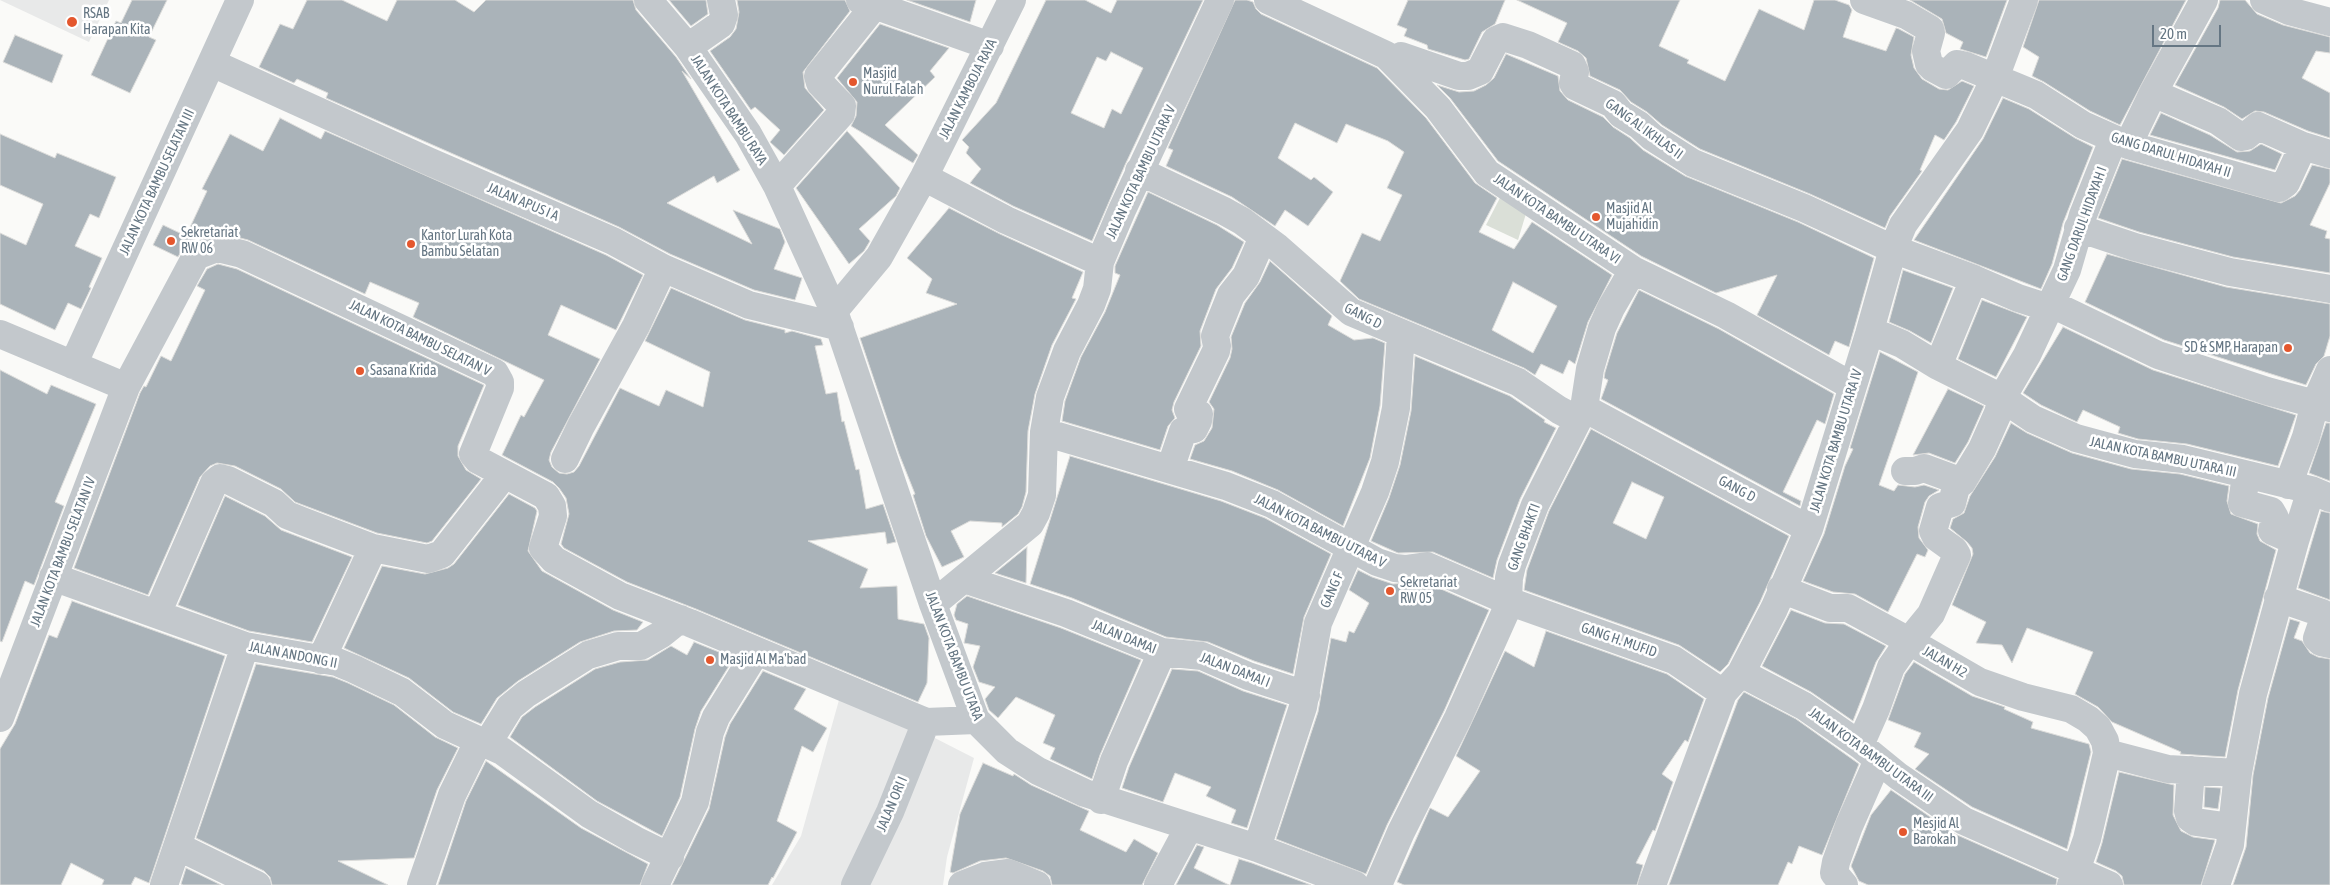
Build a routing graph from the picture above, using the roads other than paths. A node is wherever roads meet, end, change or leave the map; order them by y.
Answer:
1 (240, 0) edge
2 (648, 0) edge
3 (721, 0) edge
4 (1012, 0) edge
5 (1220, 0) edge
6 (1268, 0) edge
7 (1864, 0) edge
8 (2024, 0) edge
9 (2204, 0) edge
10 (2264, 0) edge
11 (868, 3) edge
12 (2330, 22) edge
13 (990, 46) junction
14 (688, 47) junction
15 (1401, 56) dead end
16 (212, 63) junction
17 (1995, 78) junction
18 (2153, 93) junction
19 (2121, 142) junction
20 (2303, 146) junction
21 (2330, 154) edge
22 (1139, 171) junction
23 (924, 177) junction
24 (777, 186) junction
25 (2078, 228) junction
26 (1263, 237) junction
27 (1893, 249) junction
28 (1100, 262) junction
29 (663, 268) junction
30 (1633, 270) junction
31 (1974, 279) junction
32 (2330, 289) edge
33 (2049, 308) junction
34 (837, 319) junction
35 (1402, 333) junction
36 (1869, 334) junction
37 (3, 342) edge
38 (73, 365) junction
39 (1938, 366) junction
40 (2330, 370) edge
41 (1852, 386) junction
42 (126, 387) junction
43 (2002, 398) junction
44 (2323, 406) edge
45 (1580, 414) junction
46 (1044, 432) junction
47 (565, 459) dead end
48 (1170, 469) junction
49 (1906, 471) dead end
50 (504, 475) junction
51 (2246, 475) junction
52 (1962, 482) junction
53 (2310, 491) edge
54 (1809, 529) junction
55 (2295, 540) junction
56 (1352, 547) junction
57 (373, 548) junction
58 (53, 577) junction
59 (964, 578) junction
60 (1781, 589) junction
61 (2278, 598) junction
62 (1508, 601) junction
63 (933, 604) junction
64 (157, 614) junction
65 (680, 619) junction
66 (1909, 641) junction
67 (2330, 644) edge
68 (245, 646) junction
69 (756, 652) junction
70 (1162, 652) junction
71 (321, 660) junction
72 (1741, 673) junction
73 (1723, 693) junction
74 (1306, 695) junction
75 (0, 718) edge
76 (976, 720) junction
77 (926, 722) junction
78 (483, 742) junction
79 (1869, 753) junction
80 (2107, 753) junction
81 (2191, 770) junction
82 (2238, 773) junction
83 (1101, 800) junction
84 (1189, 827) junction
85 (2231, 827) junction
86 (179, 846) junction
87 (1257, 848) junction
88 (670, 857) junction
89 (2074, 878) edge
90 (858, 884) edge
91 (164, 885) edge
92 (257, 885) edge
93 (421, 885) edge
94 (654, 885) edge
95 (962, 885) edge
96 (1037, 885) edge
97 (1158, 885) edge
98 (1355, 885) edge
99 (1378, 885) edge
100 (1652, 885) edge
101 (1844, 885) edge
102 (2110, 885) edge
103 (2216, 885) edge

1 - 16 street, JALAN KOTA BAMBU SELATAN III
2 - 14 street, JALAN KOTA BAMBU RAYA
3 - 14 street
4 - 13 street, JALAN KAMBOJA RAYA
5 - 22 street, JALAN KOTA BAMBU UTARA V
6 - 30 street, JALAN KOTA BAMBU UTARA VI
7 - 17 street, GANG DARUL HIDAYAH II
8 - 17 street, JALAN KOTA BAMBU UTARA IV
9 - 18 street, GANG DARUL HIDAYAH I
10 - 12 street
11 - 13 street
11 - 24 street
13 - 23 street, JALAN KAMBOJA RAYA
14 - 24 street, JALAN KOTA BAMBU RAYA
15 - 27 street, GANG AL IKHLAS II
16 - 29 street, JALAN APUS I A
16 - 38 street, JALAN KOTA BAMBU SELATAN III
17 - 19 street, GANG DARUL HIDAYAH II
17 - 27 street, JALAN KOTA BAMBU UTARA IV
18 - 19 street, GANG DARUL HIDAYAH I
18 - 20 street
19 - 20 street, GANG DARUL HIDAYAH II
19 - 25 street, GANG DARUL HIDAYAH I
20 - 21 street
22 - 26 street, GANG D
22 - 28 street, JALAN KOTA BAMBU UTARA V
23 - 28 street
23 - 34 street, JALAN KAMBOJA RAYA
24 - 34 street, JALAN KOTA BAMBU RAYA
25 - 32 street
25 - 33 street, GANG DARUL HIDAYAH I
26 - 35 street, GANG D
26 - 48 street
27 - 31 street, GANG AL IKHLAS II
27 - 36 street, JALAN KOTA BAMBU UTARA IV
28 - 46 street, JALAN KOTA BAMBU UTARA V
29 - 34 street, JALAN APUS I A
29 - 47 street
30 - 41 street, JALAN KOTA BAMBU UTARA VI
30 - 45 street, GANG BHAKTI
31 - 33 street, GANG AL IKHLAS II
31 - 39 street
33 - 43 street
33 - 44 street, GANG AL IKHLAS II
34 - 63 street, JALAN KOTA BAMBU UTARA
35 - 45 street, GANG D
35 - 56 street, GANG F
36 - 39 street, JALAN KOTA BAMBU UTARA III
36 - 41 street, JALAN KOTA BAMBU UTARA IV
37 - 38 street
38 - 42 street
39 - 43 street, JALAN KOTA BAMBU UTARA III
40 - 44 street
41 - 54 street, JALAN KOTA BAMBU UTARA IV
42 - 50 street, JALAN KOTA BAMBU SELATAN V
42 - 58 street, JALAN KOTA BAMBU SELATAN IV
43 - 51 street, JALAN KOTA BAMBU UTARA III
43 - 52 street, JALAN H2
44 - 53 street
45 - 54 street, GANG D
45 - 62 street, GANG BHAKTI
46 - 48 street, JALAN KOTA BAMBU UTARA V
46 - 59 street, JALAN KOTA BAMBU UTARA V
48 - 56 street, JALAN KOTA BAMBU UTARA V
49 - 52 street
50 - 57 street
50 - 65 street, JALAN KOTA BAMBU SELATAN V
51 - 53 street, JALAN KOTA BAMBU UTARA III
51 - 55 street
52 - 66 street, JALAN H2
53 - 55 street
54 - 60 street, JALAN KOTA BAMBU UTARA IV
55 - 61 street
56 - 62 street, JALAN KOTA BAMBU UTARA V
56 - 74 street, GANG F
57 - 64 street
57 - 71 street
58 - 64 street, JALAN ANDONG II
58 - 75 street, JALAN KOTA BAMBU SELATAN IV
59 - 63 street, JALAN KOTA BAMBU UTARA V
59 - 70 street, JALAN DAMAI
60 - 66 street
60 - 72 street, JALAN KOTA BAMBU UTARA IV
61 - 67 street
61 - 82 street
62 - 73 street, GANG H. MUFID
62 - 99 street, GANG BHAKTI
63 - 76 street, JALAN KOTA BAMBU UTARA
64 - 68 street, JALAN ANDONG II
65 - 69 street, JALAN KOTA BAMBU SELATAN V
65 - 78 street
66 - 79 street
66 - 80 street, JALAN H2
68 - 71 street, JALAN ANDONG II
68 - 86 street
69 - 77 street, JALAN KOTA BAMBU SELATAN V
69 - 88 street
70 - 74 street, JALAN DAMAI I
70 - 83 street, JALAN DAMAI
71 - 78 street, JALAN ANDONG II
72 - 73 street, JALAN KOTA BAMBU UTARA IV
72 - 79 street, JALAN KOTA BAMBU UTARA III
73 - 100 street, JALAN KOTA BAMBU UTARA IV
74 - 87 street, GANG F
76 - 77 street, JALAN KOTA BAMBU SELATAN V
76 - 83 street, JALAN KOTA BAMBU UTARA
77 - 90 street, JALAN ORI I
78 - 88 street, JALAN ANDONG II
78 - 93 street
79 - 89 street, JALAN KOTA BAMBU UTARA III
79 - 101 street
80 - 81 street
80 - 89 street
81 - 82 street
81 - 85 street
82 - 85 street
83 - 84 street, JALAN KOTA BAMBU UTARA
84 - 87 street, JALAN KOTA BAMBU UTARA
84 - 97 street
85 - 103 street
86 - 91 street
86 - 92 street
87 - 98 street, JALAN KOTA BAMBU UTARA
88 - 94 street
89 - 102 street, JALAN KOTA BAMBU UTARA III
95 - 96 street

